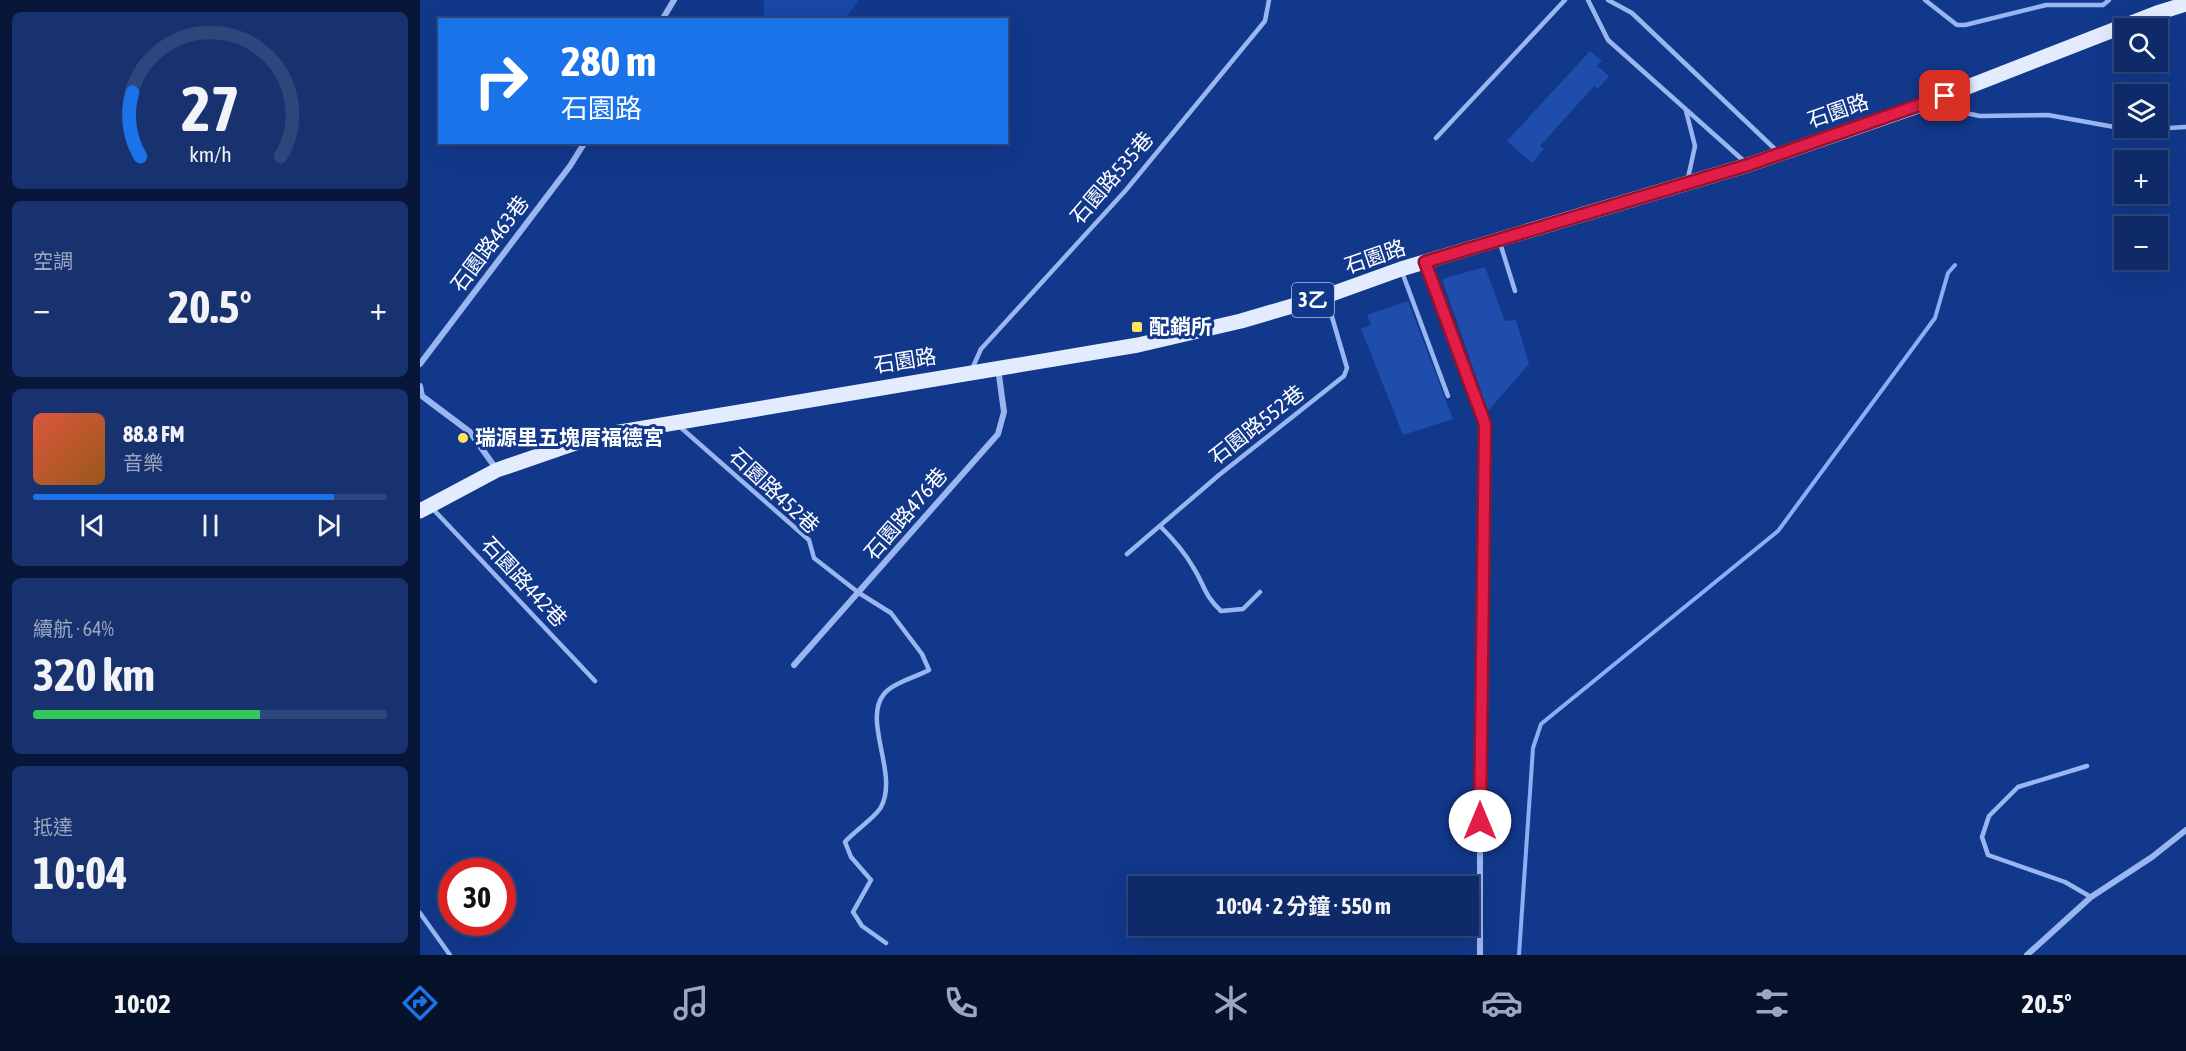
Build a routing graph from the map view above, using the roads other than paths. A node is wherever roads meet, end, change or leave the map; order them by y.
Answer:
1 (674, 0) edge
2 (1269, 0) edge
3 (1565, 0) edge
4 (1588, 0) edge
5 (1608, 0) edge
6 (1925, 0) edge
7 (2109, 0) edge
8 (2186, 4) edge
9 (663, 18) edge
10 (1924, 104) junction
11 (1685, 108) junction
12 (2186, 127) edge
13 (1436, 138) dead end
14 (584, 144) edge
15 (1780, 153) junction
16 (1748, 165) junction
17 (1687, 182) junction
18 (1499, 240) junction
19 (1425, 262) junction
20 (1401, 269) junction
21 (1515, 291) dead end
22 (1326, 296) junction
23 (420, 364) edge
24 (998, 368) junction
25 (971, 372) junction
26 (420, 386) edge
27 (1448, 396) dead end
28 (675, 423) junction
29 (497, 470) junction
30 (425, 508) edge
31 (1160, 526) junction
32 (1127, 554) dead end
33 (1260, 592) dead end
34 (859, 593) junction
35 (794, 666) dead end
36 (595, 681) dead end
37 (2087, 765) dead end
38 (2186, 830) edge
39 (2091, 897) junction
40 (420, 913) edge
41 (886, 943) dead end
42 (450, 955) edge
43 (1480, 955) edge
44 (2028, 955) edge

1 - 9 street
2 - 25 lane, 石園路535巷
3 - 13 lane
4 - 11 lane
5 - 15 lane
6 - 7 lane
8 - 10 main road, 石園路 / 3乙
10 - 12 lane
10 - 15 main road, 石園路 / 3乙
11 - 16 lane
11 - 17 lane
14 - 23 street, 石園路463巷
15 - 16 main road, 石園路 / 3乙
16 - 17 main road, 石園路 / 3乙
17 - 18 main road, 石園路 / 3乙
18 - 19 main road, 石園路 / 3乙
18 - 21 lane
19 - 20 main road, 石園路 / 3乙
19 - 43 street
20 - 22 main road, 石園路 / 3乙
20 - 27 lane
22 - 24 main road, 石園路 / 3乙
22 - 31 lane, 石園路552巷
24 - 25 main road, 石園路 / 3乙
24 - 34 street, 石園路476巷
25 - 28 main road, 石園路 / 3乙
26 - 29 street
28 - 29 main road, 石園路 / 3乙
28 - 34 lane, 石園路452巷
29 - 30 main road, 石園路 / 3乙
30 - 36 lane, 石園路442巷
31 - 32 lane, 石園路552巷
31 - 33 lane
34 - 35 street, 石園路476巷
34 - 41 lane, 石園路452巷
37 - 39 lane
38 - 39 street
39 - 44 street
40 - 42 lane

